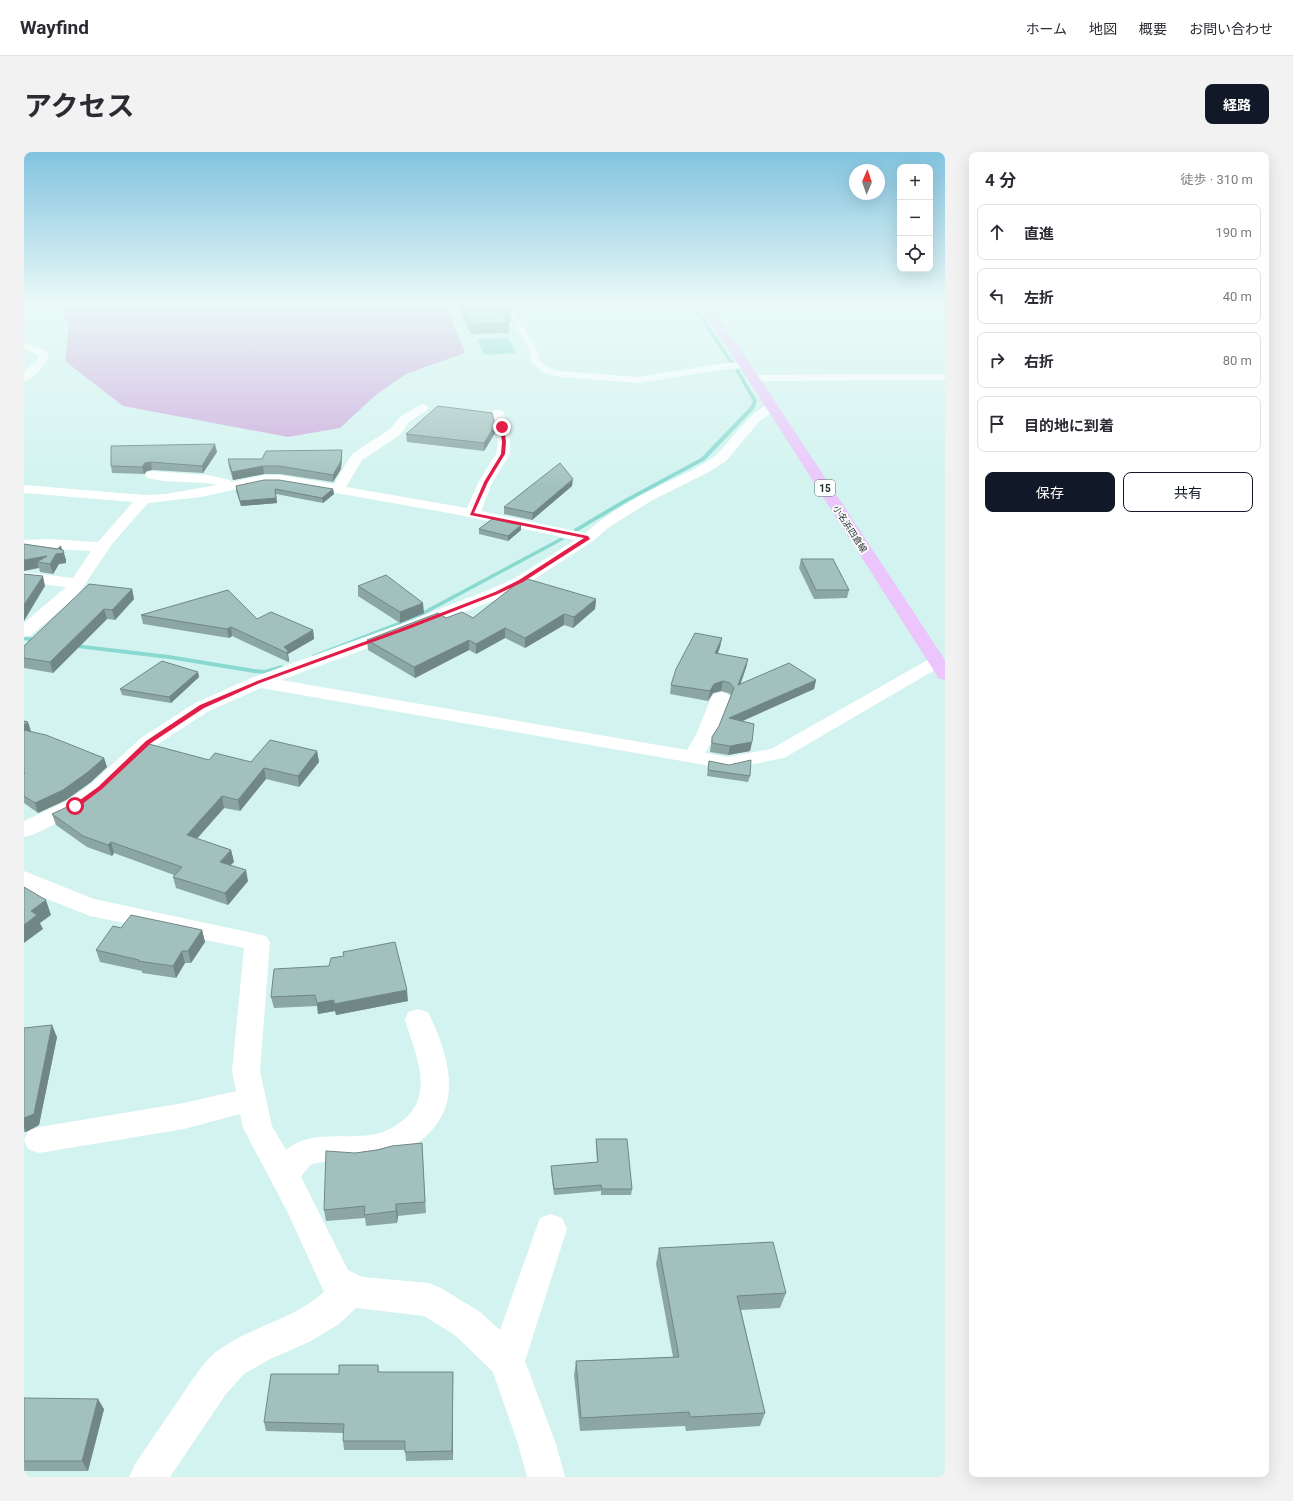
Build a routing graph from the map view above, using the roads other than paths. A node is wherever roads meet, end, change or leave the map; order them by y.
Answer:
1 (38, 365) edge
2 (540, 365) edge
3 (745, 365) joint
4 (945, 377) edge
5 (24, 378) edge
6 (752, 378) junction
7 (422, 408) dead end
8 (772, 408) junction
9 (498, 414) dead end
10 (152, 474) edge
11 (232, 486) junction
12 (24, 489) edge
13 (338, 489) junction
14 (144, 499) junction
15 (472, 514) junction
16 (588, 538) junction
17 (24, 545) edge
18 (102, 548) junction
19 (24, 577) edge
20 (77, 583) junction
21 (25, 631) edge
22 (941, 668) edge
23 (258, 682) junction
24 (721, 698) dead end
25 (692, 757) junction
26 (24, 830) edge
27 (24, 880) edge
28 (418, 1020) dead end
29 (252, 1099) junction
30 (38, 1140) dead end
31 (285, 1177) junction
32 (551, 1229) dead end
33 (352, 1289) junction
34 (507, 1361) junction
35 (148, 1477) edge
36 (546, 1477) edge

1 - 5 street
2 - 3 lane
3 - 6 main road, 小名浜四倉線 / 15
4 - 6 street
6 - 8 main road, 小名浜四倉線 / 15
7 - 13 street
8 - 16 street
8 - 22 main road, 小名浜四倉線 / 15
9 - 15 street
10 - 11 street
11 - 13 street
11 - 14 street
12 - 14 street
13 - 15 street
14 - 18 street
15 - 16 street
16 - 23 street
17 - 18 street
18 - 20 street
19 - 20 street
20 - 21 street
22 - 25 street
23 - 25 street
23 - 26 street
24 - 25 street
27 - 29 street
28 - 31 street
29 - 30 street
29 - 31 street
31 - 33 street
32 - 34 street
33 - 34 street
33 - 35 street
34 - 36 street

